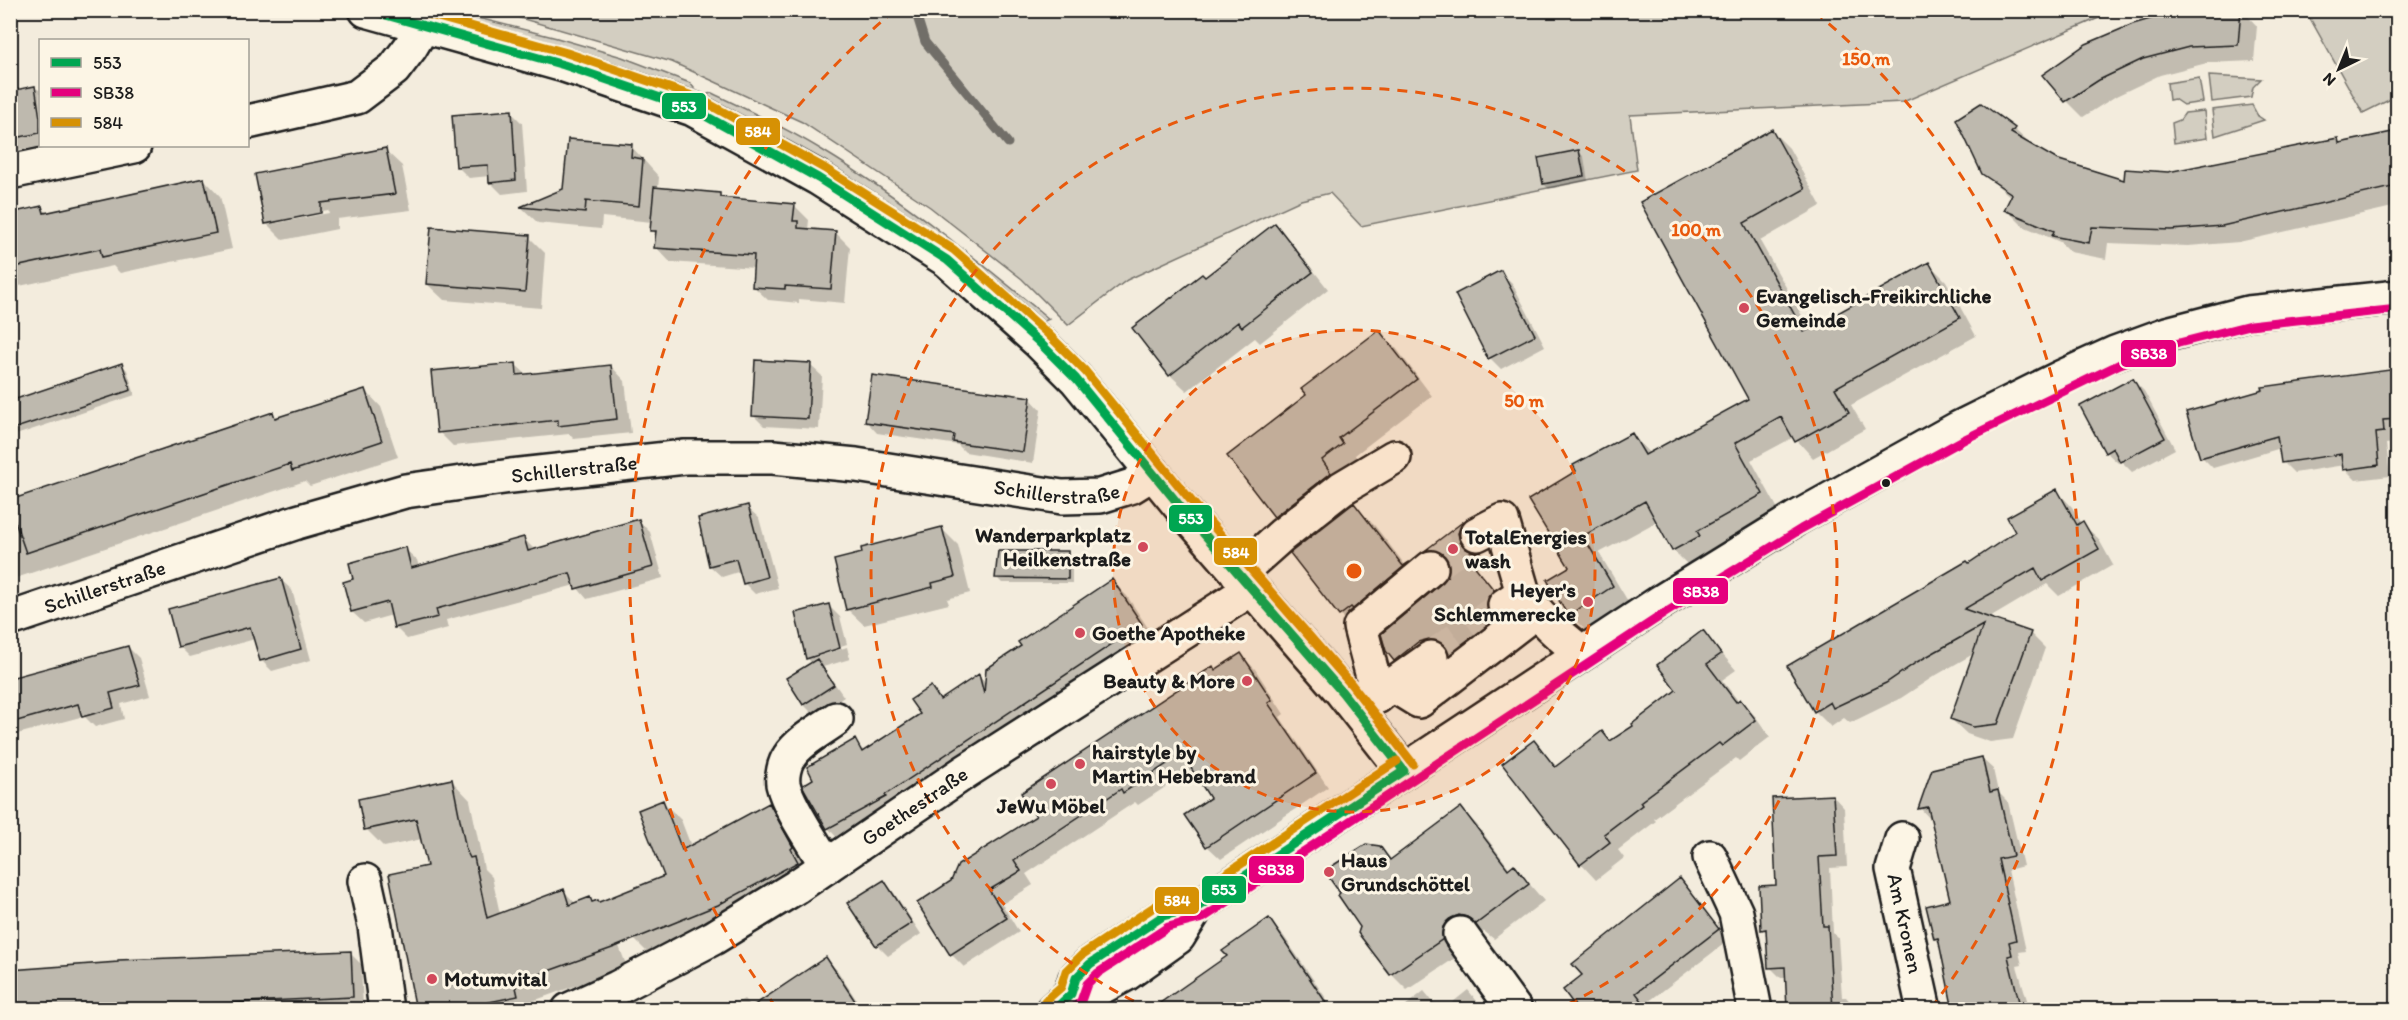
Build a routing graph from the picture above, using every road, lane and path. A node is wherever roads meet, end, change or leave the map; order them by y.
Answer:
1 (366, 10) edge
2 (423, 26) junction
3 (249, 122) edge
4 (129, 147) edge
5 (10, 172) edge
6 (2397, 297) edge
7 (1394, 458) dead end
8 (1153, 473) junction
9 (1477, 534) tunnel mouth
10 (1431, 568) tunnel mouth
11 (1245, 582) junction
12 (1521, 603) junction
13 (10, 619) edge
14 (1582, 653) junction
15 (1431, 658) tunnel mouth
16 (1376, 697) junction
17 (836, 719) dead end
18 (1404, 771) junction
19 (1902, 839) dead end
20 (1710, 857) dead end
21 (827, 866) junction
22 (365, 881) dead end
23 (1460, 934) dead end
24 (1062, 1002) edge
25 (386, 1010) edge
26 (569, 1010) edge
27 (1515, 1010) edge
28 (1755, 1010) edge
29 (1924, 1010) edge

1 - 2 street
2 - 3 street
2 - 8 street
4 - 5 street
6 - 14 street
7 - 11 street, Goethestraße
8 - 11 street
8 - 13 street, Schillerstraße
9 - 12 street
10 - 16 street
11 - 16 street
11 - 21 street, Goethestraße
12 - 14 street
12 - 16 street
14 - 18 street
15 - 16 street
16 - 18 street
17 - 21 street
18 - 24 street
19 - 29 street, Am Kronen
20 - 28 street
21 - 26 street, Goethestraße
22 - 25 street
23 - 27 street

